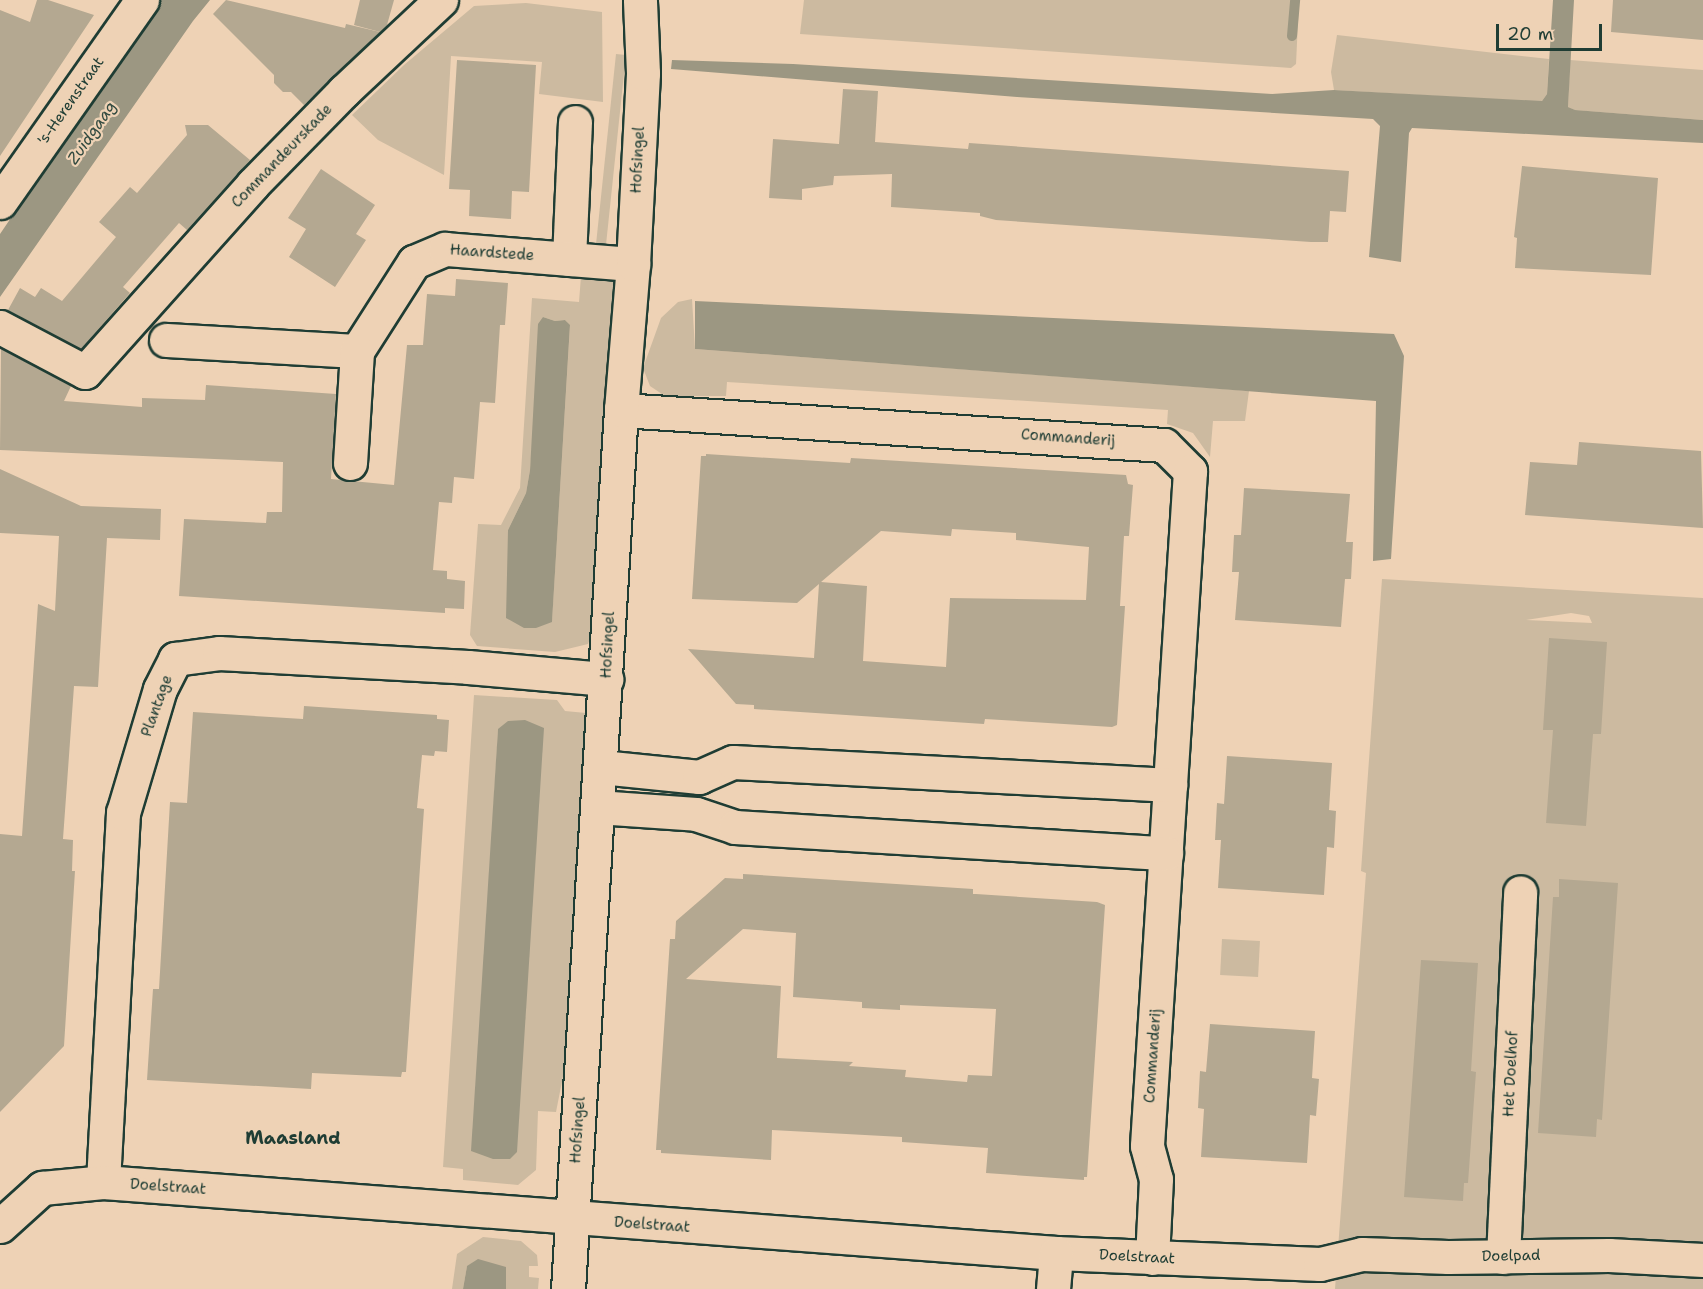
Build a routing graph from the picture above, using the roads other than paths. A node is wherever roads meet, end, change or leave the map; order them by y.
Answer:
1 (441, 0) edge
2 (640, 0) edge
3 (127, 5) edge
4 (575, 122) dead end
5 (0, 202) edge
6 (569, 259) junction
7 (633, 264) junction
8 (0, 327) edge
9 (166, 340) dead end
10 (357, 351) junction
11 (621, 410) junction
12 (350, 463) dead end
13 (606, 679) junction
14 (733, 762) junction
15 (601, 768) junction
16 (1170, 785) junction
17 (597, 807) junction
18 (735, 827) junction
19 (1166, 853) junction
20 (1520, 892) dead end
21 (103, 1182) junction
22 (572, 1217) junction
23 (0, 1226) edge
24 (1056, 1253) junction
25 (1503, 1257) junction
26 (1152, 1258) junction
27 (1703, 1260) edge
28 (1320, 1264) joint
29 (568, 1289) edge
30 (1053, 1289) edge

1 - 8 street, Commandeurskade
2 - 7 street, Hofsingel
3 - 5 street, 's-Herenstraat
4 - 6 street
6 - 7 street, Haardstede
6 - 10 street, Haardstede
7 - 11 street, Hofsingel
9 - 10 street
10 - 12 street, Haardstede
11 - 13 street, Hofsingel
11 - 16 street, Commanderij
13 - 15 street, Hofsingel
13 - 21 street, Plantage
14 - 15 street
14 - 16 street
14 - 18 street
15 - 17 street, Hofsingel
16 - 19 street, Commanderij
17 - 18 street
17 - 22 street, Hofsingel
18 - 19 street
19 - 26 street, Commanderij
20 - 25 street, Het Doelhof
21 - 22 street, Doelstraat
21 - 23 street, Doelstraat
22 - 24 street, Doelstraat
22 - 29 street, Hofsingel
24 - 26 street, Doelstraat
24 - 30 street
25 - 27 street, Doelpad
25 - 28 street, Doelpad
26 - 28 street, Doelstraat

